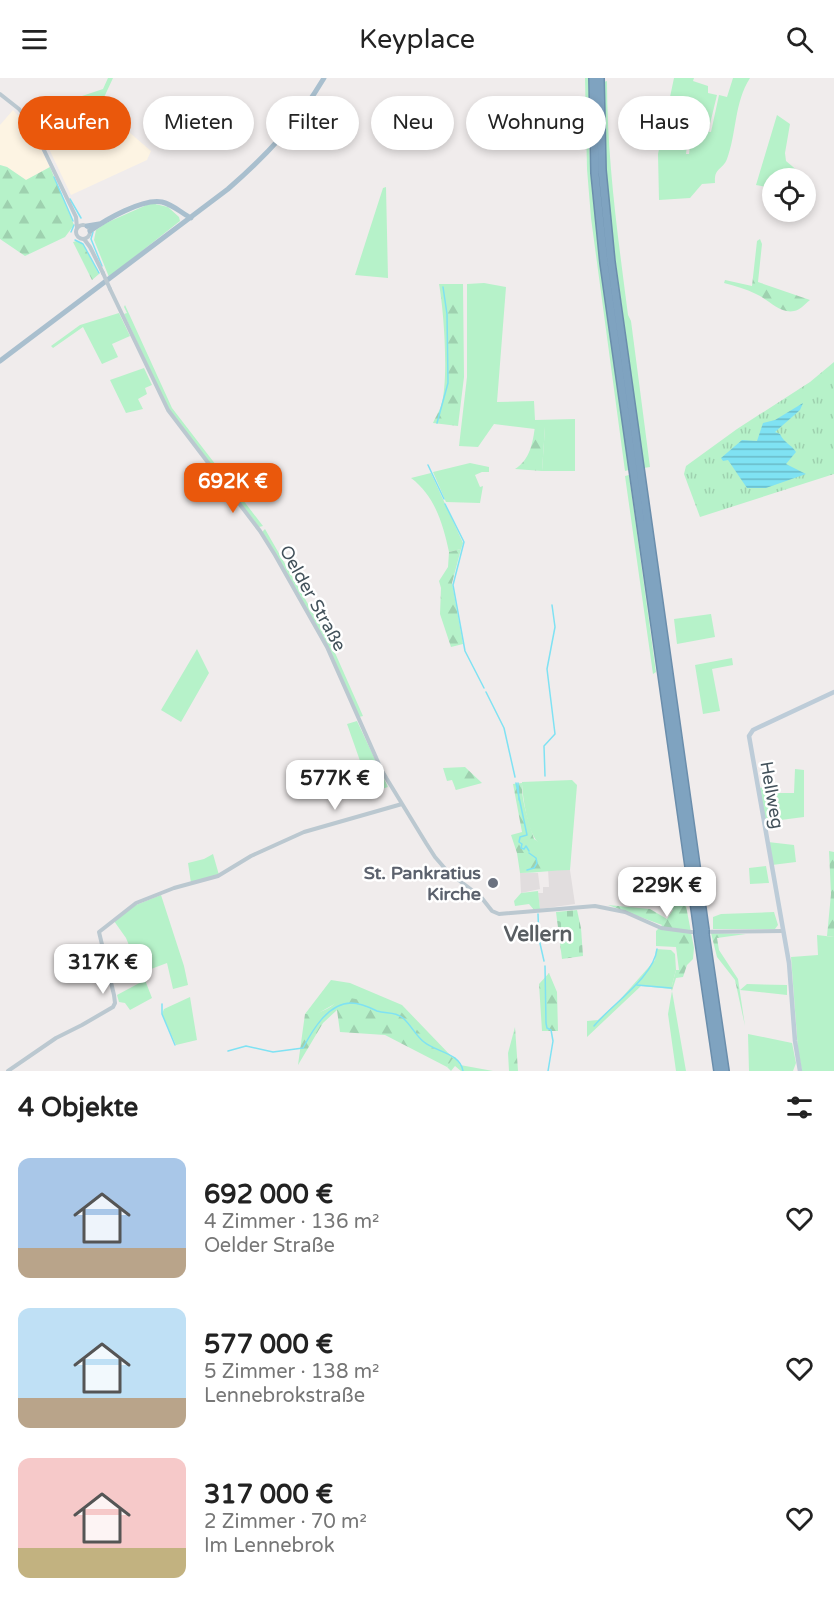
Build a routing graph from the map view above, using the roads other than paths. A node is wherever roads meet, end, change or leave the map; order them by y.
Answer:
1 (324, 78) edge
2 (593, 78) edge
3 (600, 78) edge
4 (0, 94) edge
5 (172, 206) junction
6 (76, 217) junction
7 (191, 218) junction
8 (186, 222) junction
9 (77, 228) junction
10 (87, 229) junction
11 (84, 238) junction
12 (90, 247) junction
13 (0, 361) edge
14 (637, 471) junction
15 (834, 692) edge
16 (402, 804) junction
17 (702, 932) junction
18 (782, 933) junction
19 (698, 954) dead end
20 (716, 963) dead end
21 (8, 1071) edge
22 (718, 1071) edge
23 (725, 1071) edge
24 (800, 1071) edge

1 - 7 main road
2 - 14 highway
3 - 14 highway
4 - 6 street
5 - 7 main road
5 - 8 main road
5 - 10 main road
6 - 9 street
6 - 10 street
7 - 8 main road
8 - 13 main road
9 - 10 street
9 - 11 street, Oelder Straße
10 - 11 street
10 - 12 street, Oelder Straße
11 - 12 street, Oelder Straße
12 - 16 street, Oelder Straße, bridge
14 - 17 highway
15 - 18 main road, Hellweg
16 - 18 street, Oelder Straße
16 - 21 street
17 - 19 highway
17 - 20 highway
17 - 22 highway
17 - 23 highway
18 - 24 main road

